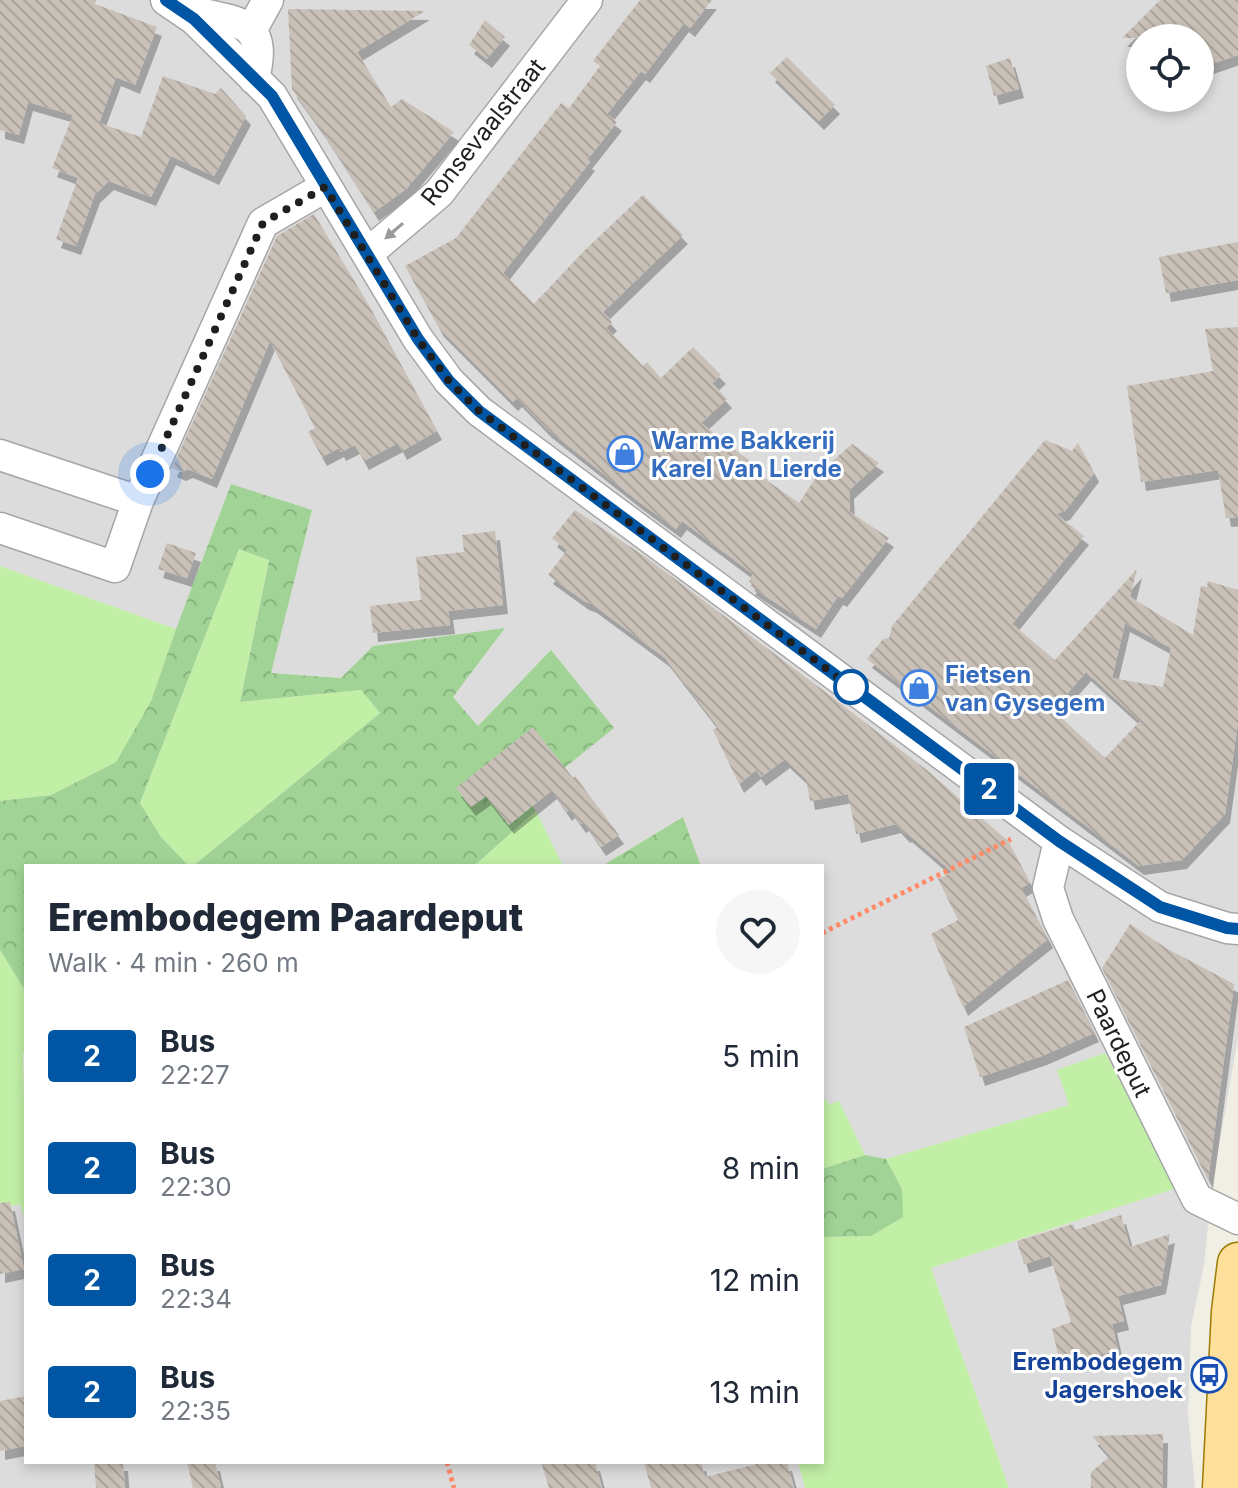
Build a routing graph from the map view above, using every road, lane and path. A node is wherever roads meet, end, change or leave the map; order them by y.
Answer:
1 (268, 0) edge
2 (587, 0) edge
3 (170, 2) edge
4 (252, 29) junction
5 (254, 79) junction
6 (325, 187) junction
7 (367, 254) junction
8 (0, 455) edge
9 (138, 501) junction
10 (0, 528) edge
11 (1051, 835) junction
12 (1238, 929) edge
13 (824, 932) edge
14 (1238, 1219) edge
15 (1238, 1263) edge
16 (448, 1464) edge
17 (454, 1488) edge
18 (1223, 1488) edge

1 - 4 street
2 -> 7 street, Ronsevaalstraat
3 - 4 street
3 - 5 street
4 - 5 street
5 - 6 street
6 - 7 street
6 - 9 street
7 - 11 street
8 - 9 street
9 - 10 street
11 - 12 street
11 - 13 path
11 - 14 street, Paardeput
15 - 18 main road
16 - 17 path

